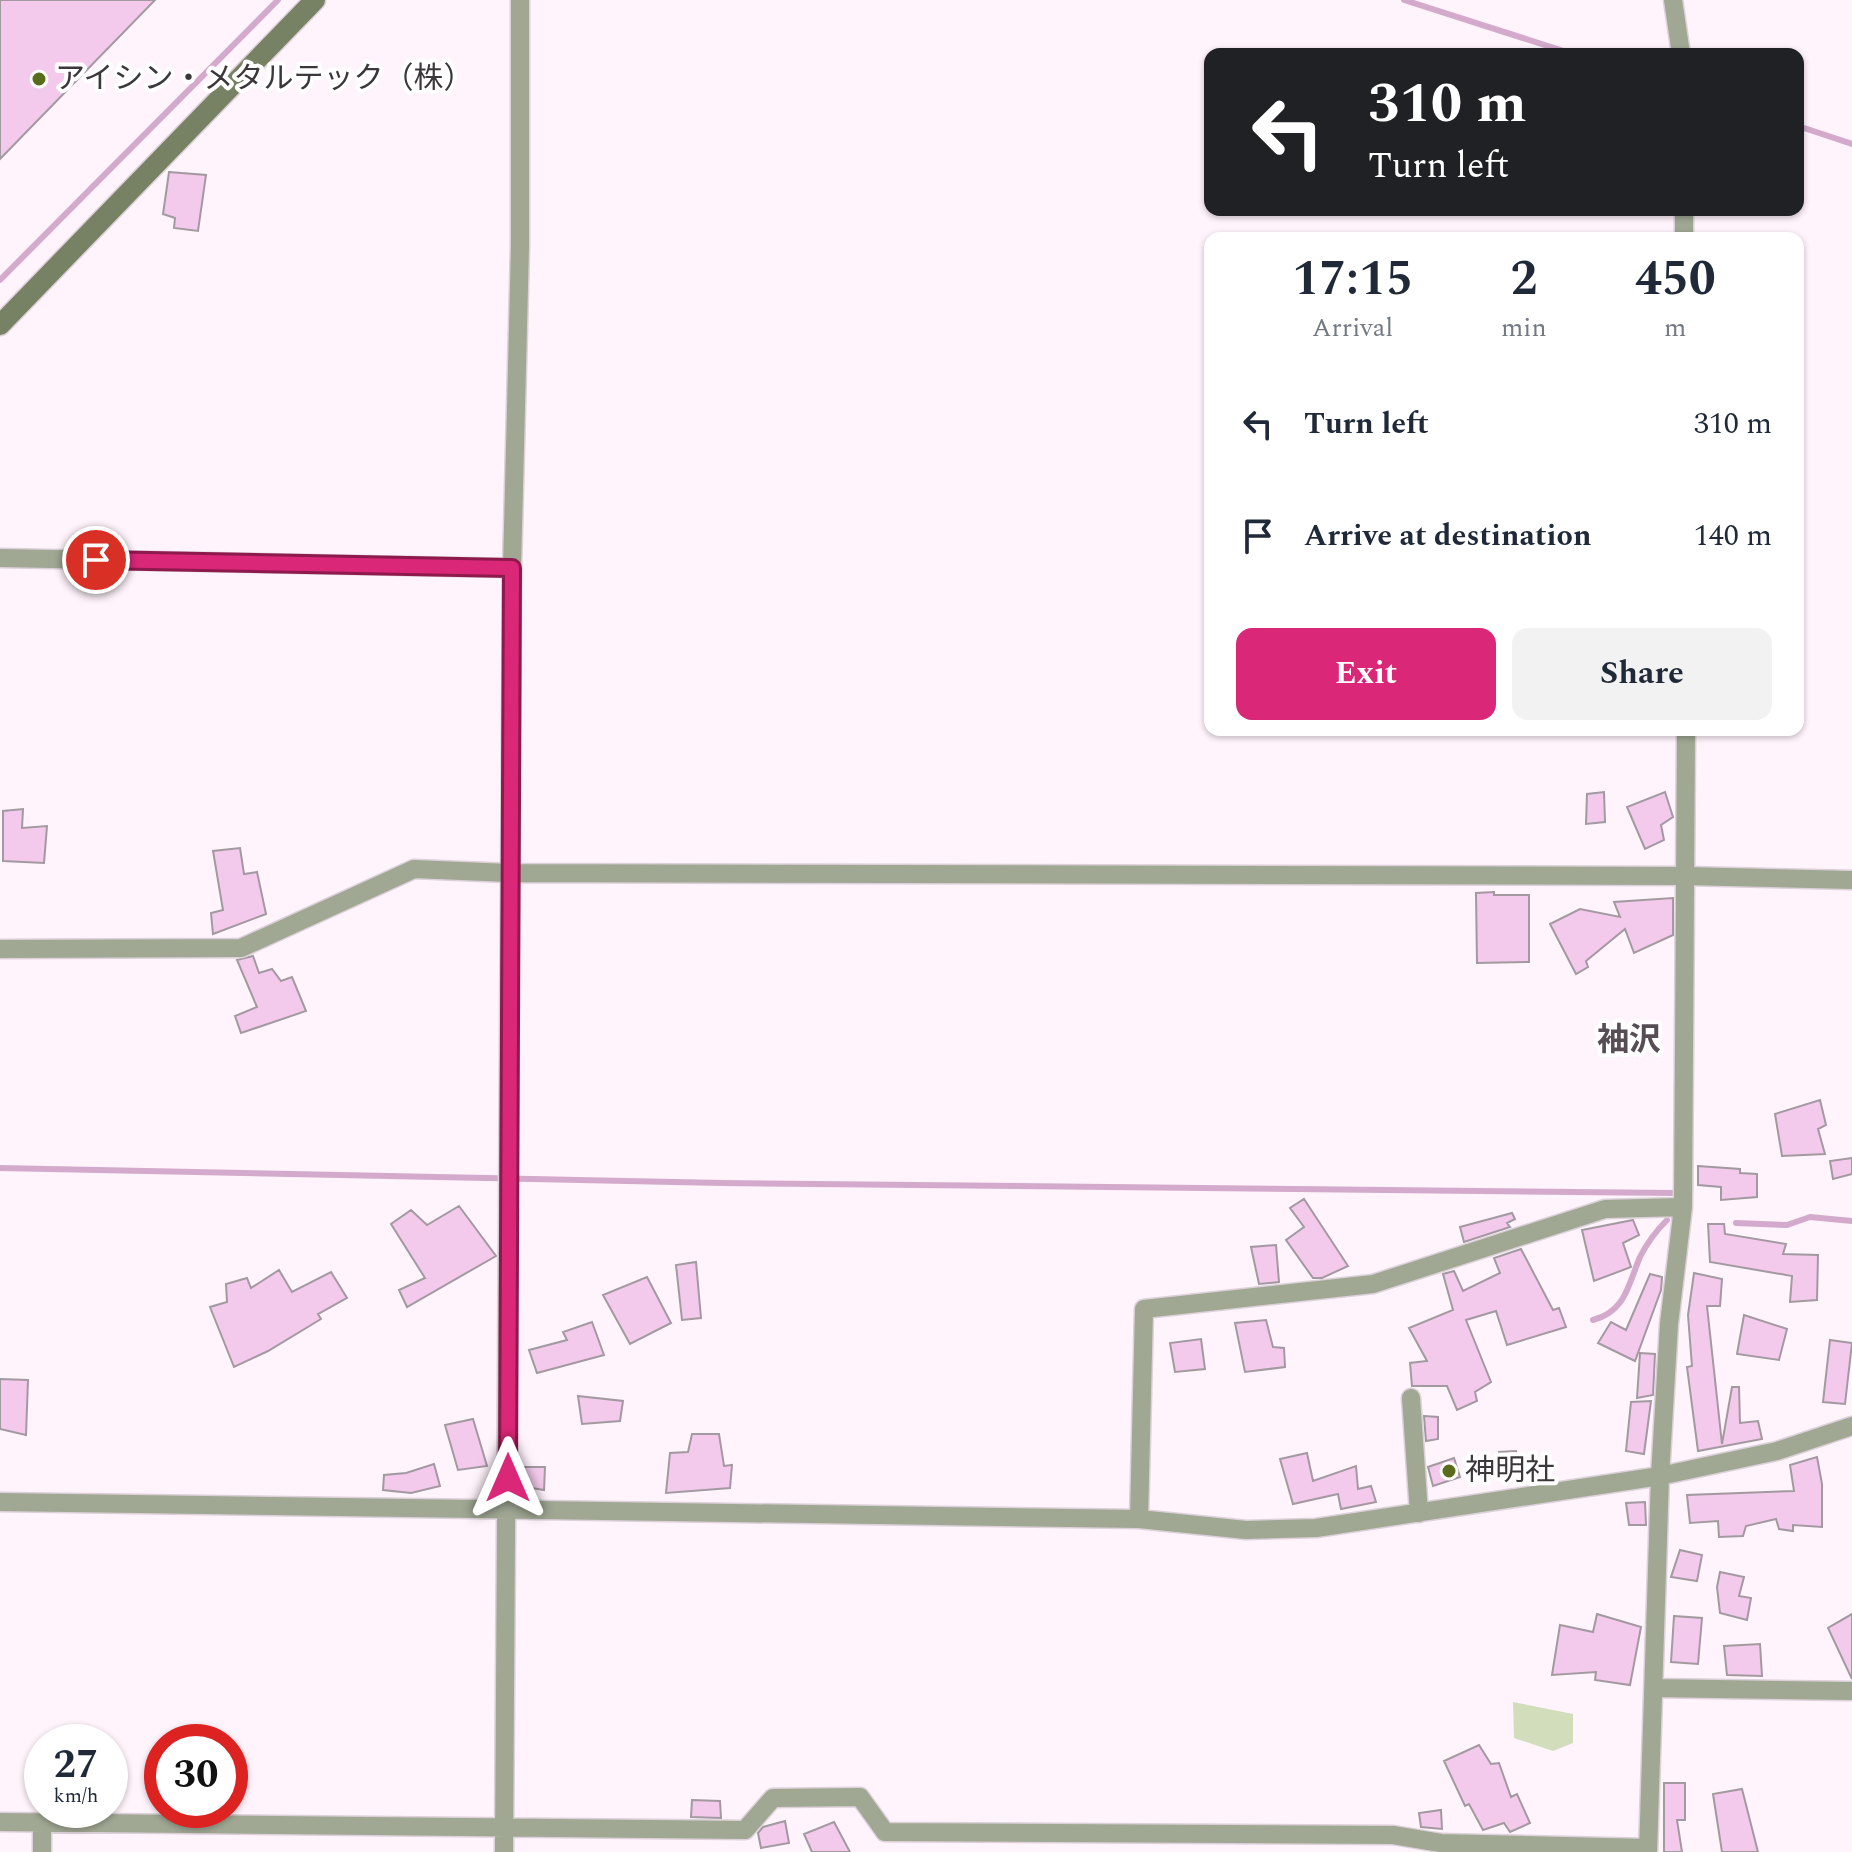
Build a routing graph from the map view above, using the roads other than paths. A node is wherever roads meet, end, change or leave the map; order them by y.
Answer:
1 (315, 0) edge
2 (520, 0) edge
3 (1673, 0) edge
4 (1680, 48) edge
5 (0, 325) edge
6 (0, 558) edge
7 (512, 568) junction
8 (1686, 736) edge
9 (509, 873) junction
10 (1686, 876) junction
11 (1852, 880) edge
12 (0, 949) edge
13 (1683, 1207) junction
14 (1411, 1398) dead end
15 (1852, 1426) edge
16 (1660, 1476) junction
17 (0, 1502) edge
18 (508, 1508) junction
19 (1419, 1513) junction
20 (1139, 1519) junction
21 (1654, 1688) junction
22 (1852, 1691) edge
23 (0, 1822) edge
24 (24, 1823) edge
25 (128, 1824) edge
26 (505, 1826) junction
27 (42, 1828) edge
28 (1132, 1832) junction
29 (1648, 1850) edge
30 (42, 1852) edge
31 (504, 1852) edge
32 (1132, 1852) edge

1 - 5 main road
2 - 7 street
3 - 4 street
6 - 7 street
7 - 9 street
8 - 10 street
9 - 10 street
9 - 12 street
9 - 18 street
10 - 11 street
10 - 13 street
13 - 16 street
13 - 20 street
14 - 19 street
15 - 16 street
16 - 19 street
16 - 21 street
17 - 18 street
18 - 20 street
18 - 26 street
19 - 20 street
21 - 22 street
21 - 29 street
23 - 24 street
25 - 26 street
26 - 28 street
26 - 31 street
27 - 30 street
28 - 29 street
28 - 32 street

